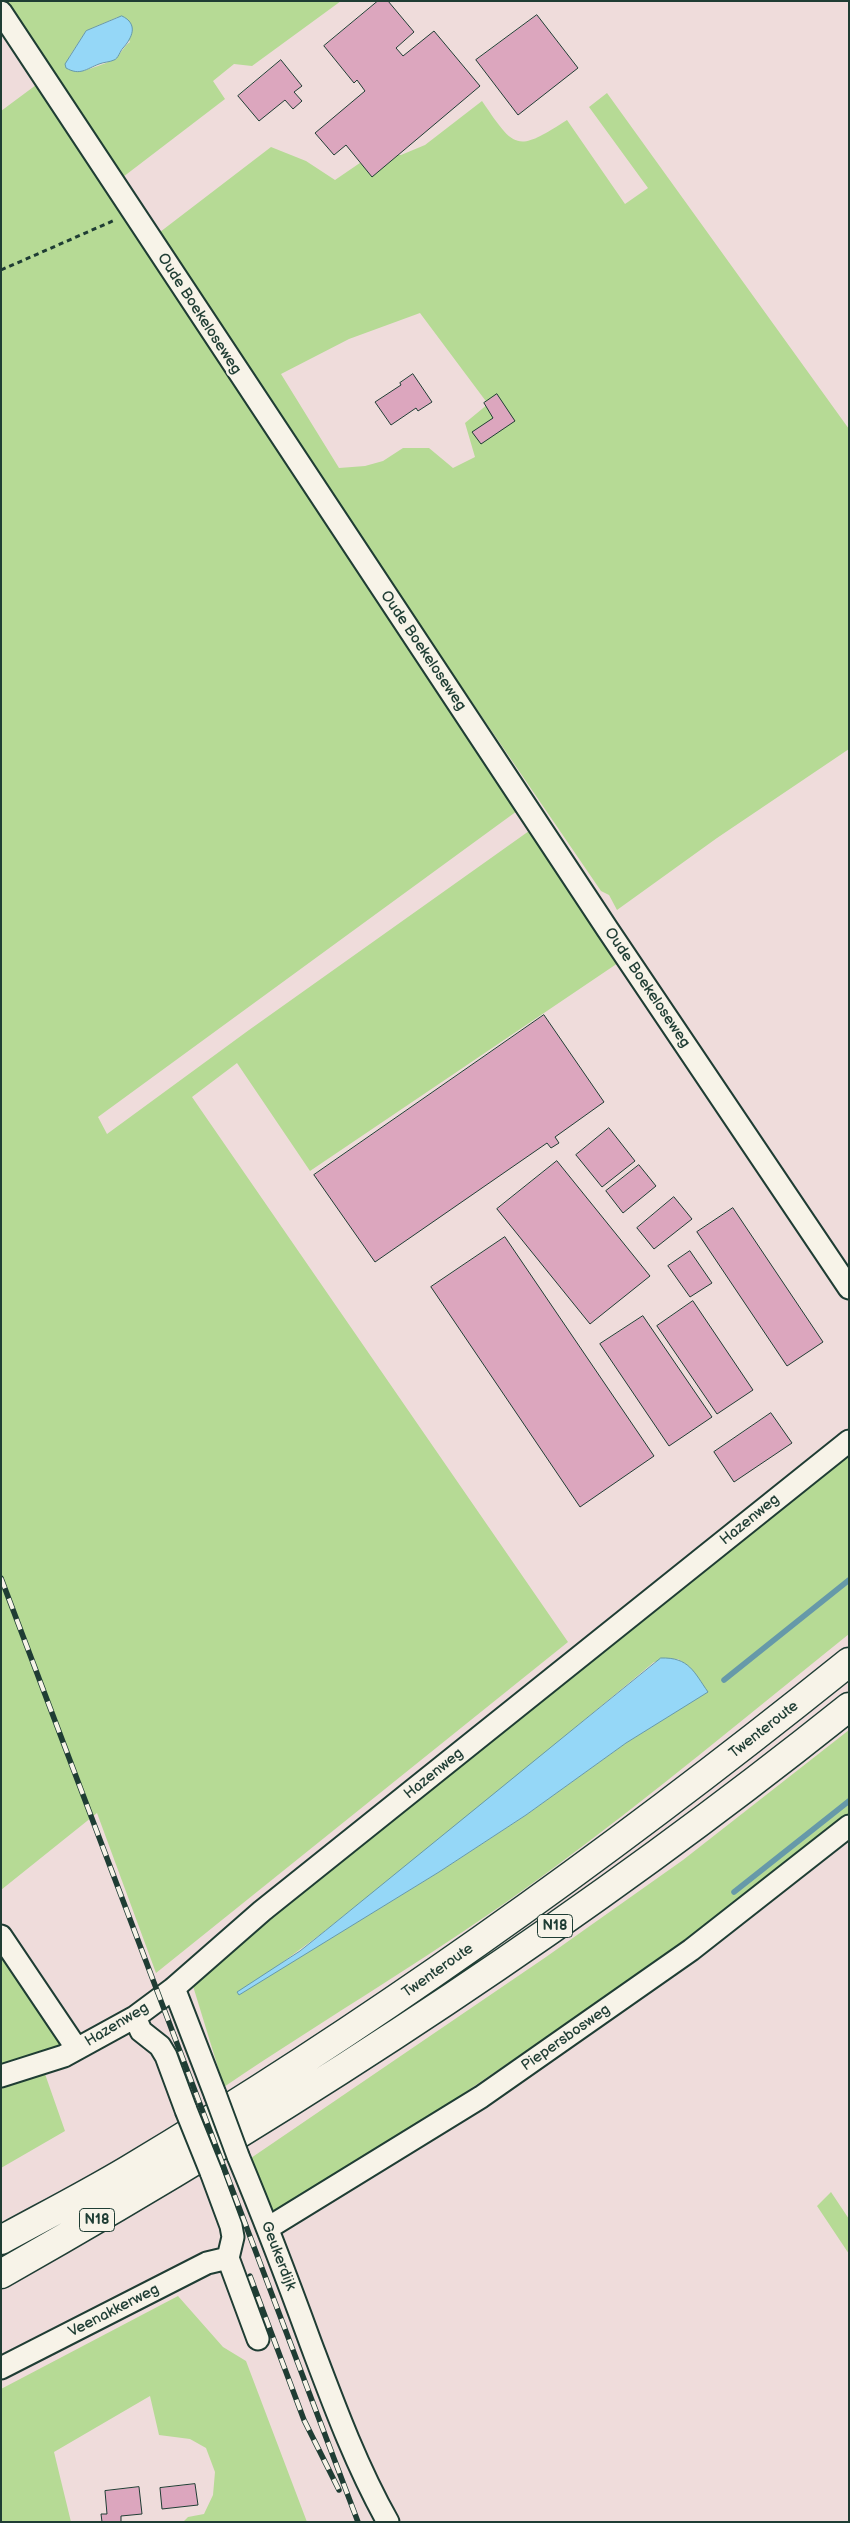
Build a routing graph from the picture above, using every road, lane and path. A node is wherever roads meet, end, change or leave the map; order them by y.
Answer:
1 (1, 12) edge
2 (132, 212) junction
3 (1, 270) edge
4 (849, 1288) edge
5 (849, 1441) edge
6 (849, 1662) edge
7 (849, 1707) edge
8 (849, 1826) edge
9 (1, 1936) edge
10 (174, 1988) junction
11 (135, 2017) junction
12 (77, 2049) junction
13 (1, 2076) edge
14 (268, 2228) junction
15 (1, 2240) edge
16 (228, 2258) junction
17 (1, 2274) edge
18 (258, 2339) dead end
19 (1, 2368) edge
20 (388, 2522) edge

1 - 2 street, Oude Boekeloseweg
2 - 3 path
2 - 4 street, Oude Boekeloseweg
5 - 10 street, Hazenweg
6 - 15 highway, Twenteroute / N18
7 - 17 highway, Twenteroute / N18
8 - 14 street, Piepersbosweg
9 - 12 street
10 - 11 street, Hazenweg
10 - 14 street, Geukerdijk, bridge
11 - 12 street, Hazenweg
11 - 16 street, bridge
12 - 13 street, Hazenweg
14 - 20 street, Geukerdijk
16 - 18 street
16 - 19 street, Veenakkerweg

